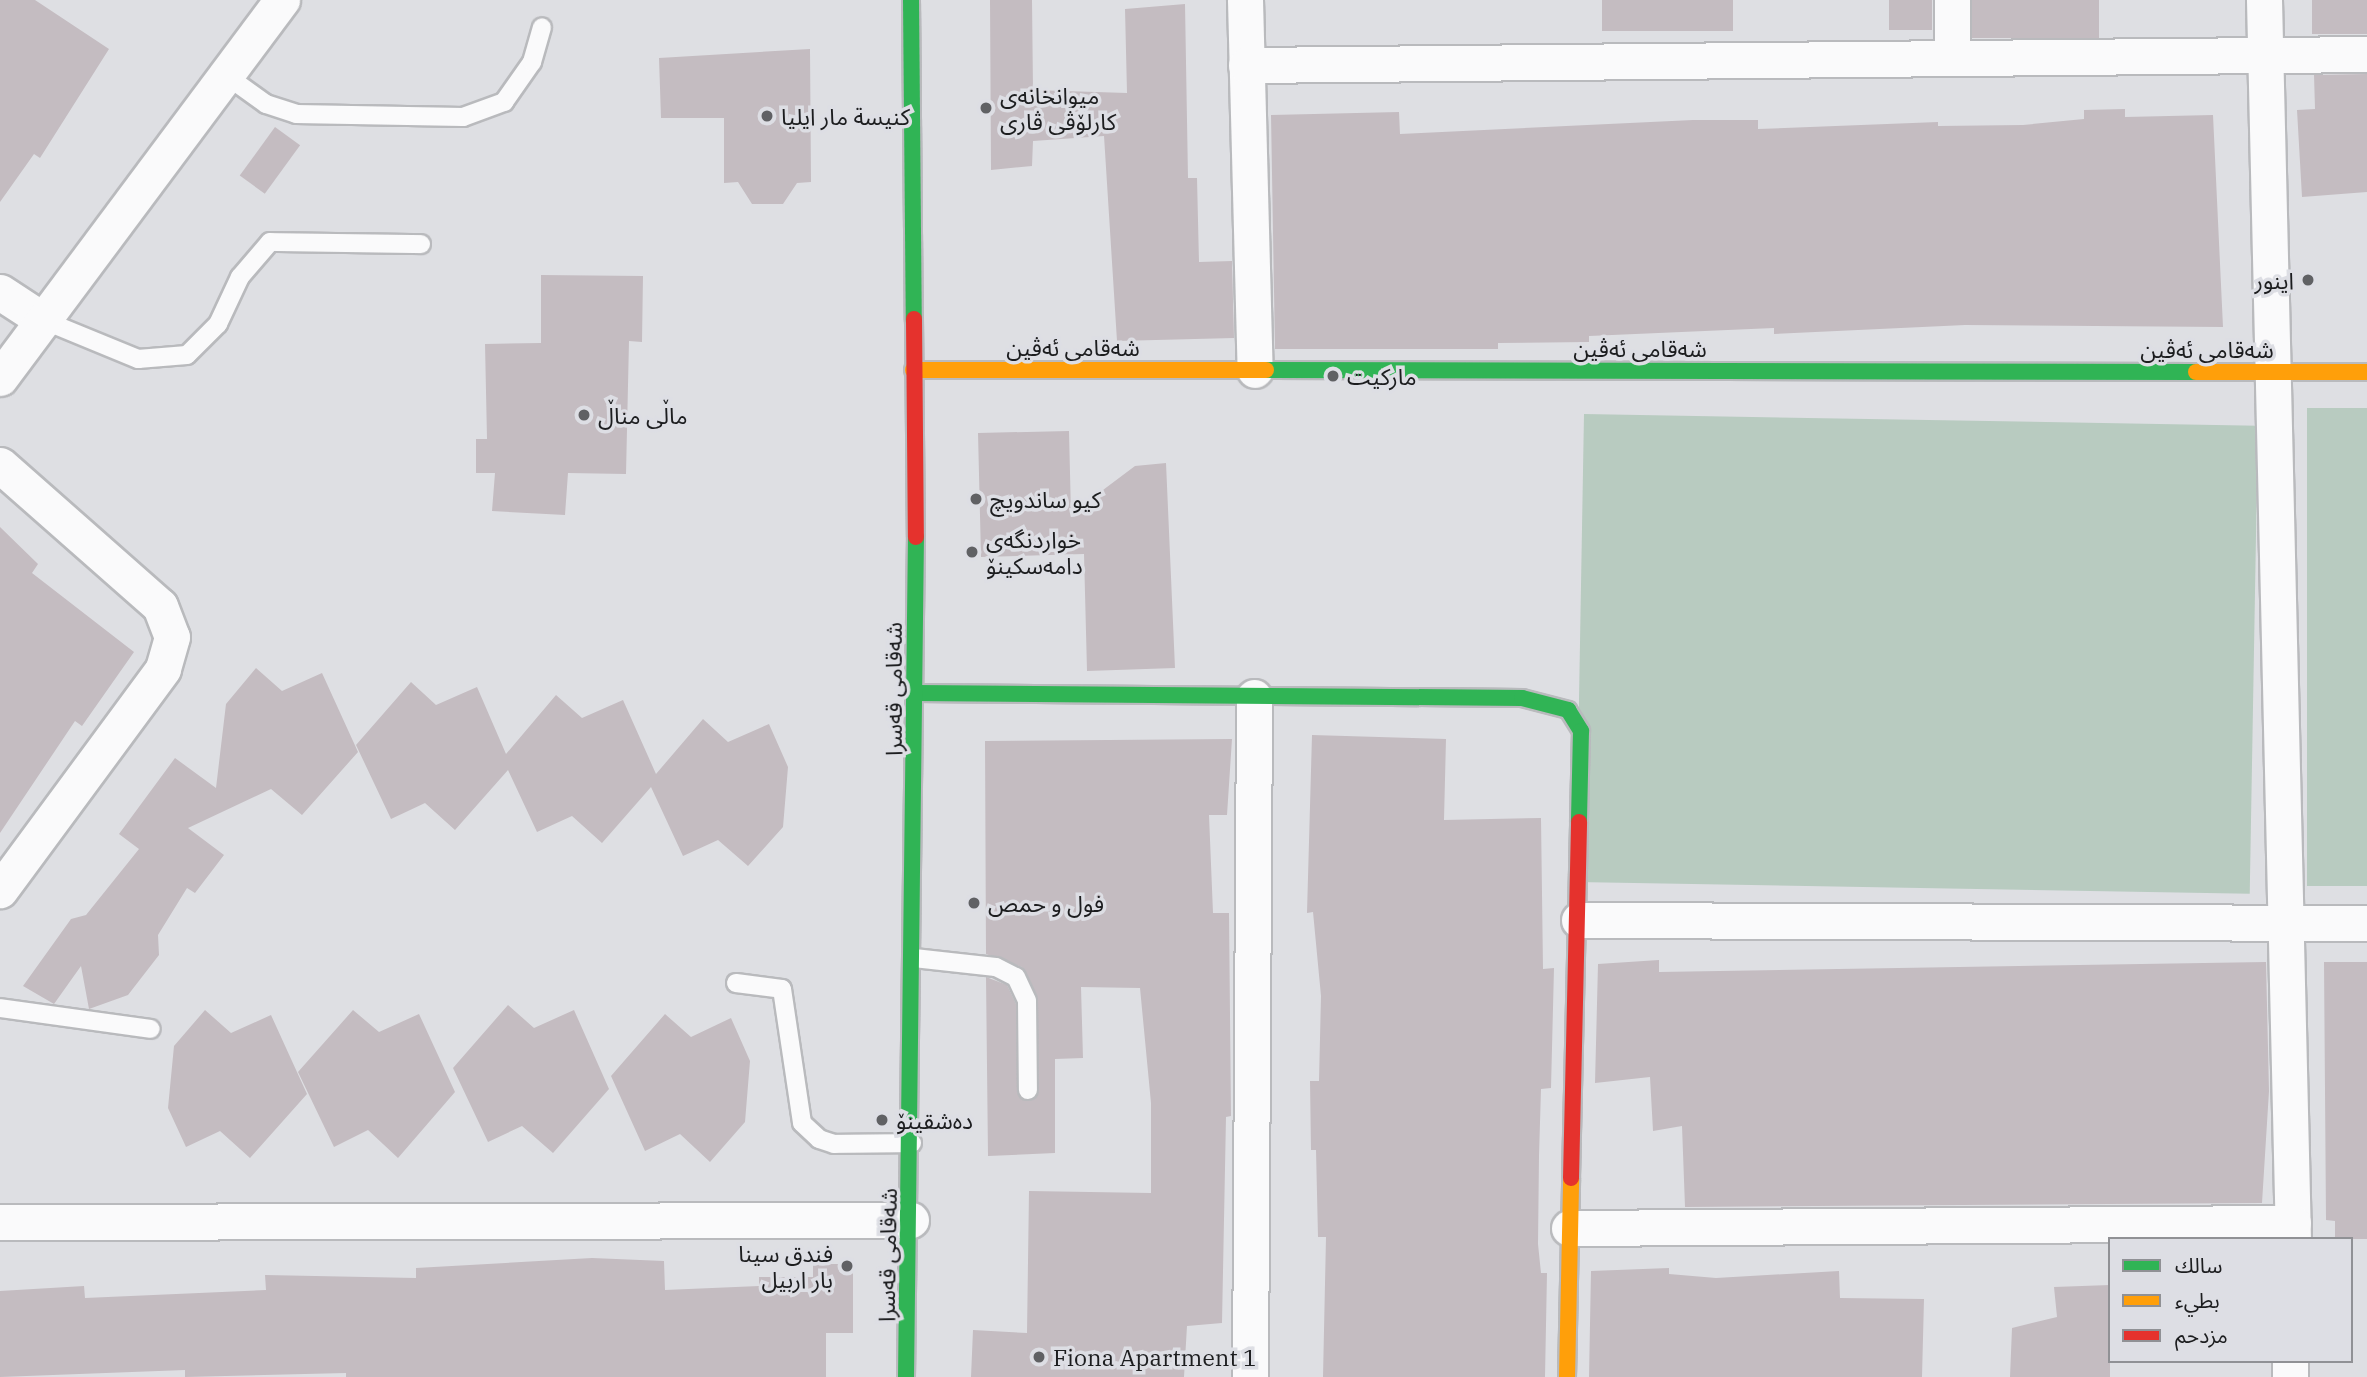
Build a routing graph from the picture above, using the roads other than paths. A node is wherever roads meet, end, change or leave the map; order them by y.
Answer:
1 (282, 0) edge
2 (911, 0) edge
3 (1245, 0) edge
4 (1951, 0) edge
5 (2264, 0) edge
6 (542, 27) dead end
7 (2367, 54) edge
8 (2265, 56) junction
9 (1952, 58) junction
10 (1246, 65) junction
11 (227, 76) junction
12 (421, 244) dead end
13 (0, 292) edge
14 (43, 320) junction
15 (913, 370) junction
16 (1255, 370) junction
17 (2273, 372) junction
18 (2367, 372) edge
19 (0, 378) edge
20 (0, 465) edge
21 (917, 693) junction
22 (1254, 696) junction
23 (0, 890) edge
24 (1578, 920) junction
25 (2287, 923) junction
26 (2367, 923) edge
27 (914, 958) junction
28 (736, 983) dead end
29 (0, 1008) edge
30 (151, 1028) dead end
31 (1027, 1090) dead end
32 (912, 1143) junction
33 (911, 1220) junction
34 (0, 1222) edge
35 (1569, 1228) junction
36 (2293, 1231) edge
37 (906, 1377) edge
38 (1250, 1377) edge
39 (1567, 1377) edge

1 - 11 street
2 - 15 street, شەقامی قەسرا
3 - 10 street
4 - 9 street
5 - 8 street
6 - 11 lane
7 - 8 street
8 - 9 street
8 - 17 street
9 - 10 street
10 - 16 street
11 - 14 street
12 - 14 lane
13 - 14 street
14 - 19 street
15 - 16 street, شەقامی ئەڤین
15 - 21 street, شەقامی قەسرا
16 - 17 street, شەقامی ئەڤین
17 - 18 street, شەقامی ئەڤین
17 - 25 street
20 - 23 street
21 - 22 street
21 - 27 street, شەقامی قەسرا
22 - 24 street
22 - 38 street
24 - 25 street
24 - 35 street
25 - 26 street
25 - 36 street
27 - 31 lane
27 - 32 street, شەقامی قەسرا
28 - 32 lane
29 - 30 lane
32 - 33 street, شەقامی قەسرا
33 - 34 street
33 - 37 street, شەقامی قەسرا
35 - 36 street
35 - 39 street

